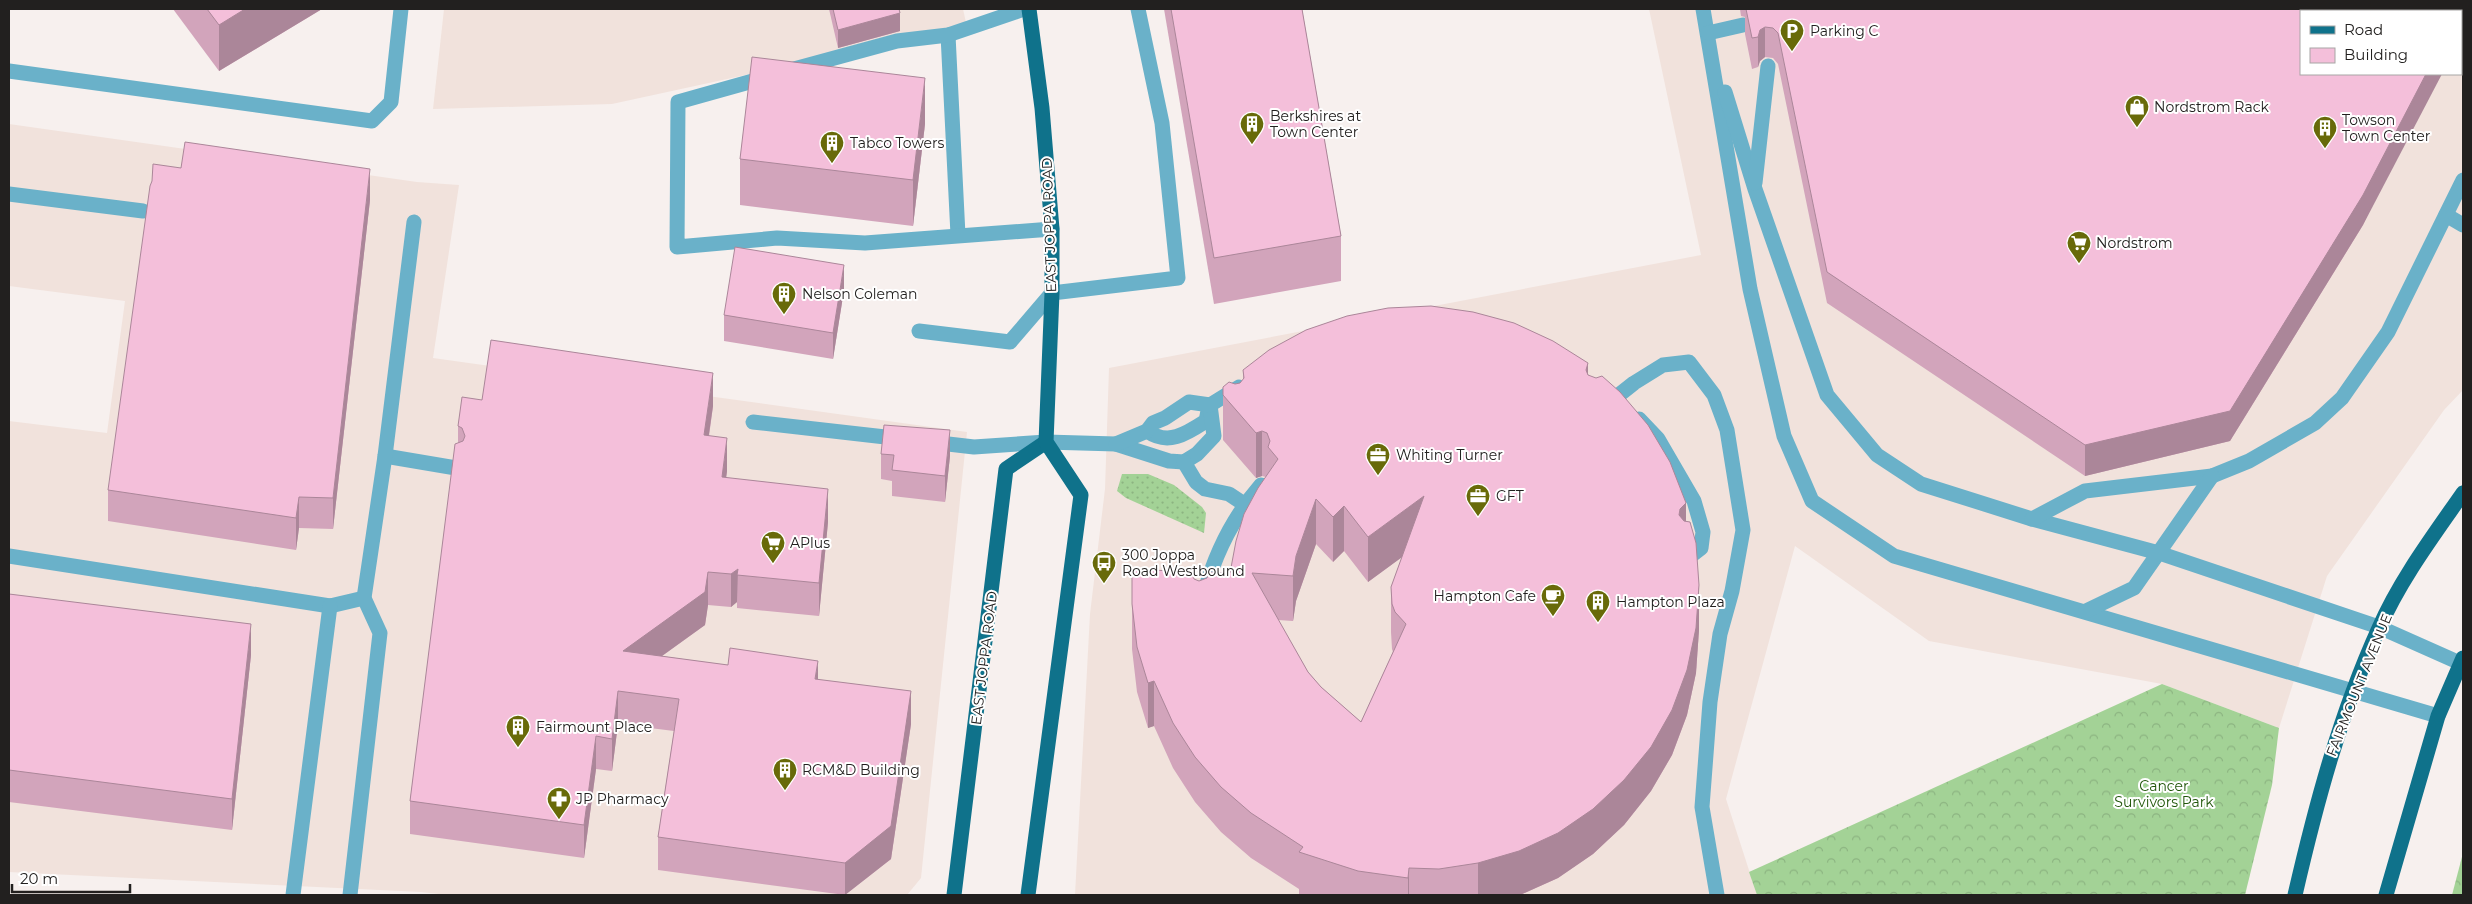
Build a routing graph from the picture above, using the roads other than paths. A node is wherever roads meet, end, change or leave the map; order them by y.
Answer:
1 (402, 9) edge
2 (1024, 9) edge
3 (1029, 9) edge
4 (1138, 9) edge
5 (1703, 9) edge
6 (1743, 25) dead end
7 (1708, 33) junction
8 (948, 35) junction
9 (1768, 66) dead end
10 (9, 71) edge
11 (2463, 180) edge
12 (1754, 189) junction
13 (9, 194) edge
14 (143, 211) dead end
15 (2446, 216) junction
16 (414, 222) dead end
17 (2463, 225) edge
18 (1052, 229) junction
19 (958, 235) junction
20 (1052, 293) junction
21 (918, 331) dead end
22 (1252, 380) edge
23 (1602, 389) edge
24 (1215, 402) junction
25 (1230, 413) edge
26 (1594, 414) edge
27 (753, 422) dead end
28 (1147, 431) junction
29 (1046, 442) junction
30 (1116, 444) junction
31 (385, 456) junction
32 (1184, 462) junction
33 (456, 468) edge
34 (2212, 476) junction
35 (1261, 485) edge
36 (2463, 493) edge
37 (1244, 504) junction
38 (2032, 519) junction
39 (2159, 553) junction
40 (9, 556) edge
41 (1688, 558) edge
42 (364, 598) junction
43 (1201, 604) edge
44 (330, 606) junction
45 (2086, 611) junction
46 (2379, 627) junction
47 (2462, 660) edge
48 (2354, 690) junction
49 (2438, 716) junction
50 (1710, 855) junction
51 (293, 895) edge
52 (350, 895) edge
53 (954, 895) edge
54 (1028, 895) edge
55 (1717, 895) edge
56 (1727, 895) edge
57 (2295, 895) edge
58 (2386, 895) edge

1 - 10 lane
2 - 8 lane
3 - 18 main road, EAST JOPPA ROAD
4 - 20 lane
5 - 7 lane
6 - 7 lane
7 - 12 lane
7 - 45 lane
8 - 19 lane
8 - 19 lane
9 - 12 lane
11 - 15 lane
12 - 38 lane
13 - 14 lane
15 - 17 lane
15 - 34 lane
16 - 31 lane
18 - 19 lane
18 - 20 main road, EAST JOPPA ROAD
20 - 21 lane
20 - 29 main road, EAST JOPPA ROAD
22 - 24 lane
23 - 41 lane
24 - 25 lane
24 - 28 lane
24 - 28 lane
24 - 32 lane
26 - 50 lane
27 - 29 lane
28 - 30 lane
29 - 30 lane
29 - 53 main road, EAST JOPPA ROAD
29 - 54 main road
30 - 32 lane
31 - 33 lane
31 - 42 lane
32 - 37 lane
34 - 38 lane
34 - 39 lane
35 - 37 lane
36 - 46 main road, FAIRMOUNT AVENUE
37 - 43 lane
38 - 39 lane
39 - 45 lane
39 - 46 lane
40 - 44 lane
42 - 44 lane
42 - 52 lane
44 - 51 lane
45 - 48 lane
46 - 47 lane
46 - 48 main road, FAIRMOUNT AVENUE
47 - 49 main road
48 - 49 lane
48 - 57 main road, FAIRMOUNT AVENUE
49 - 58 main road
50 - 55 lane
50 - 56 lane

